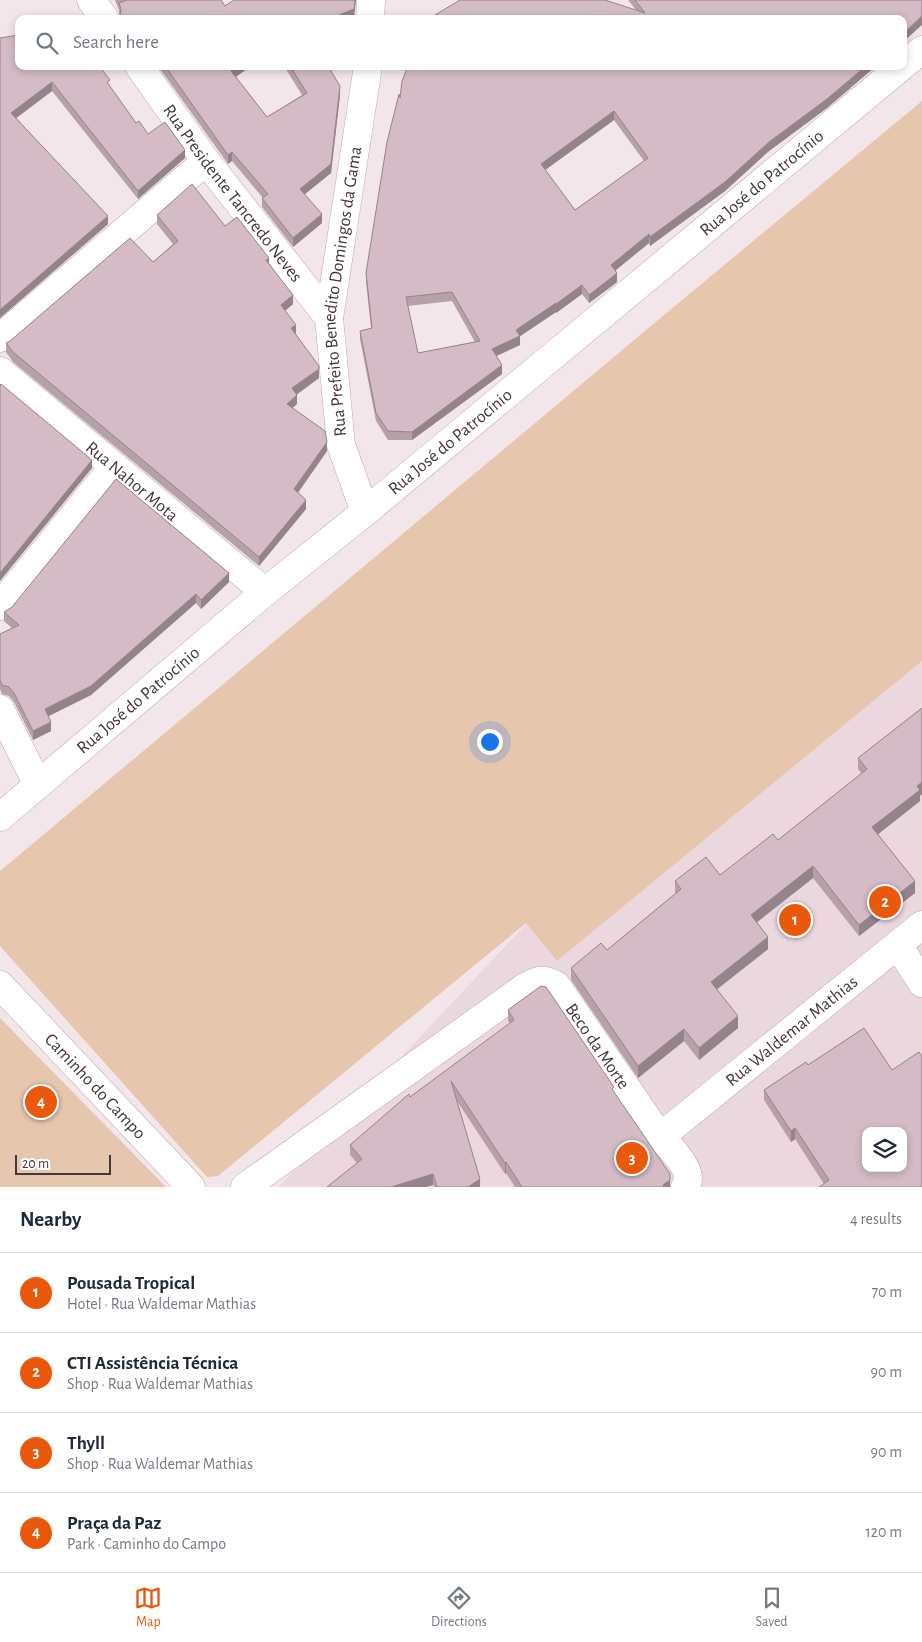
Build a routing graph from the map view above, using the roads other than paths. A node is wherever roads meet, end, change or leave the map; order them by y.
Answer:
1 (91, 0) edge
2 (371, 0) edge
3 (102, 15) edge
4 (370, 15) edge
5 (922, 50) edge
6 (907, 63) edge
7 (142, 70) edge
8 (367, 70) edge
9 (898, 70) edge
10 (206, 161) junction
11 (328, 318) junction
12 (0, 338) edge
13 (0, 371) edge
14 (114, 466) junction
15 (365, 512) junction
16 (265, 592) junction
17 (0, 606) edge
18 (0, 709) edge
19 (38, 785) junction
20 (0, 817) edge
21 (922, 925) edge
22 (898, 945) junction
23 (922, 983) edge
24 (0, 984) edge
25 (660, 1137) junction
26 (191, 1187) edge
27 (245, 1187) edge
28 (686, 1187) edge

1 - 3 street
2 - 4 street
5 - 6 street, Rua José do Patrocínio
7 - 10 street, Rua Presidente Tancredo Neves
8 - 11 street, Rua Prefeito Benedito Domingos da Gama
9 - 15 street, Rua José do Patrocínio
10 - 11 street, Rua Presidente Tancredo Neves
10 - 12 street
11 - 15 street, Rua Prefeito Benedito Domingos da Gama
13 - 14 street, Rua Nahor Mota
14 - 16 street, Rua Nahor Mota
14 - 17 street
15 - 16 street, Rua José do Patrocínio
16 - 19 street, Rua José do Patrocínio
18 - 19 street
19 - 20 street, Rua José do Patrocínio
21 - 22 street, Rua Waldemar Mathias
22 - 23 street
22 - 25 street, Rua Waldemar Mathias
24 - 26 street, Caminho do Campo
25 - 27 street, Beco da Morte
25 - 28 street, Beco da Morte

